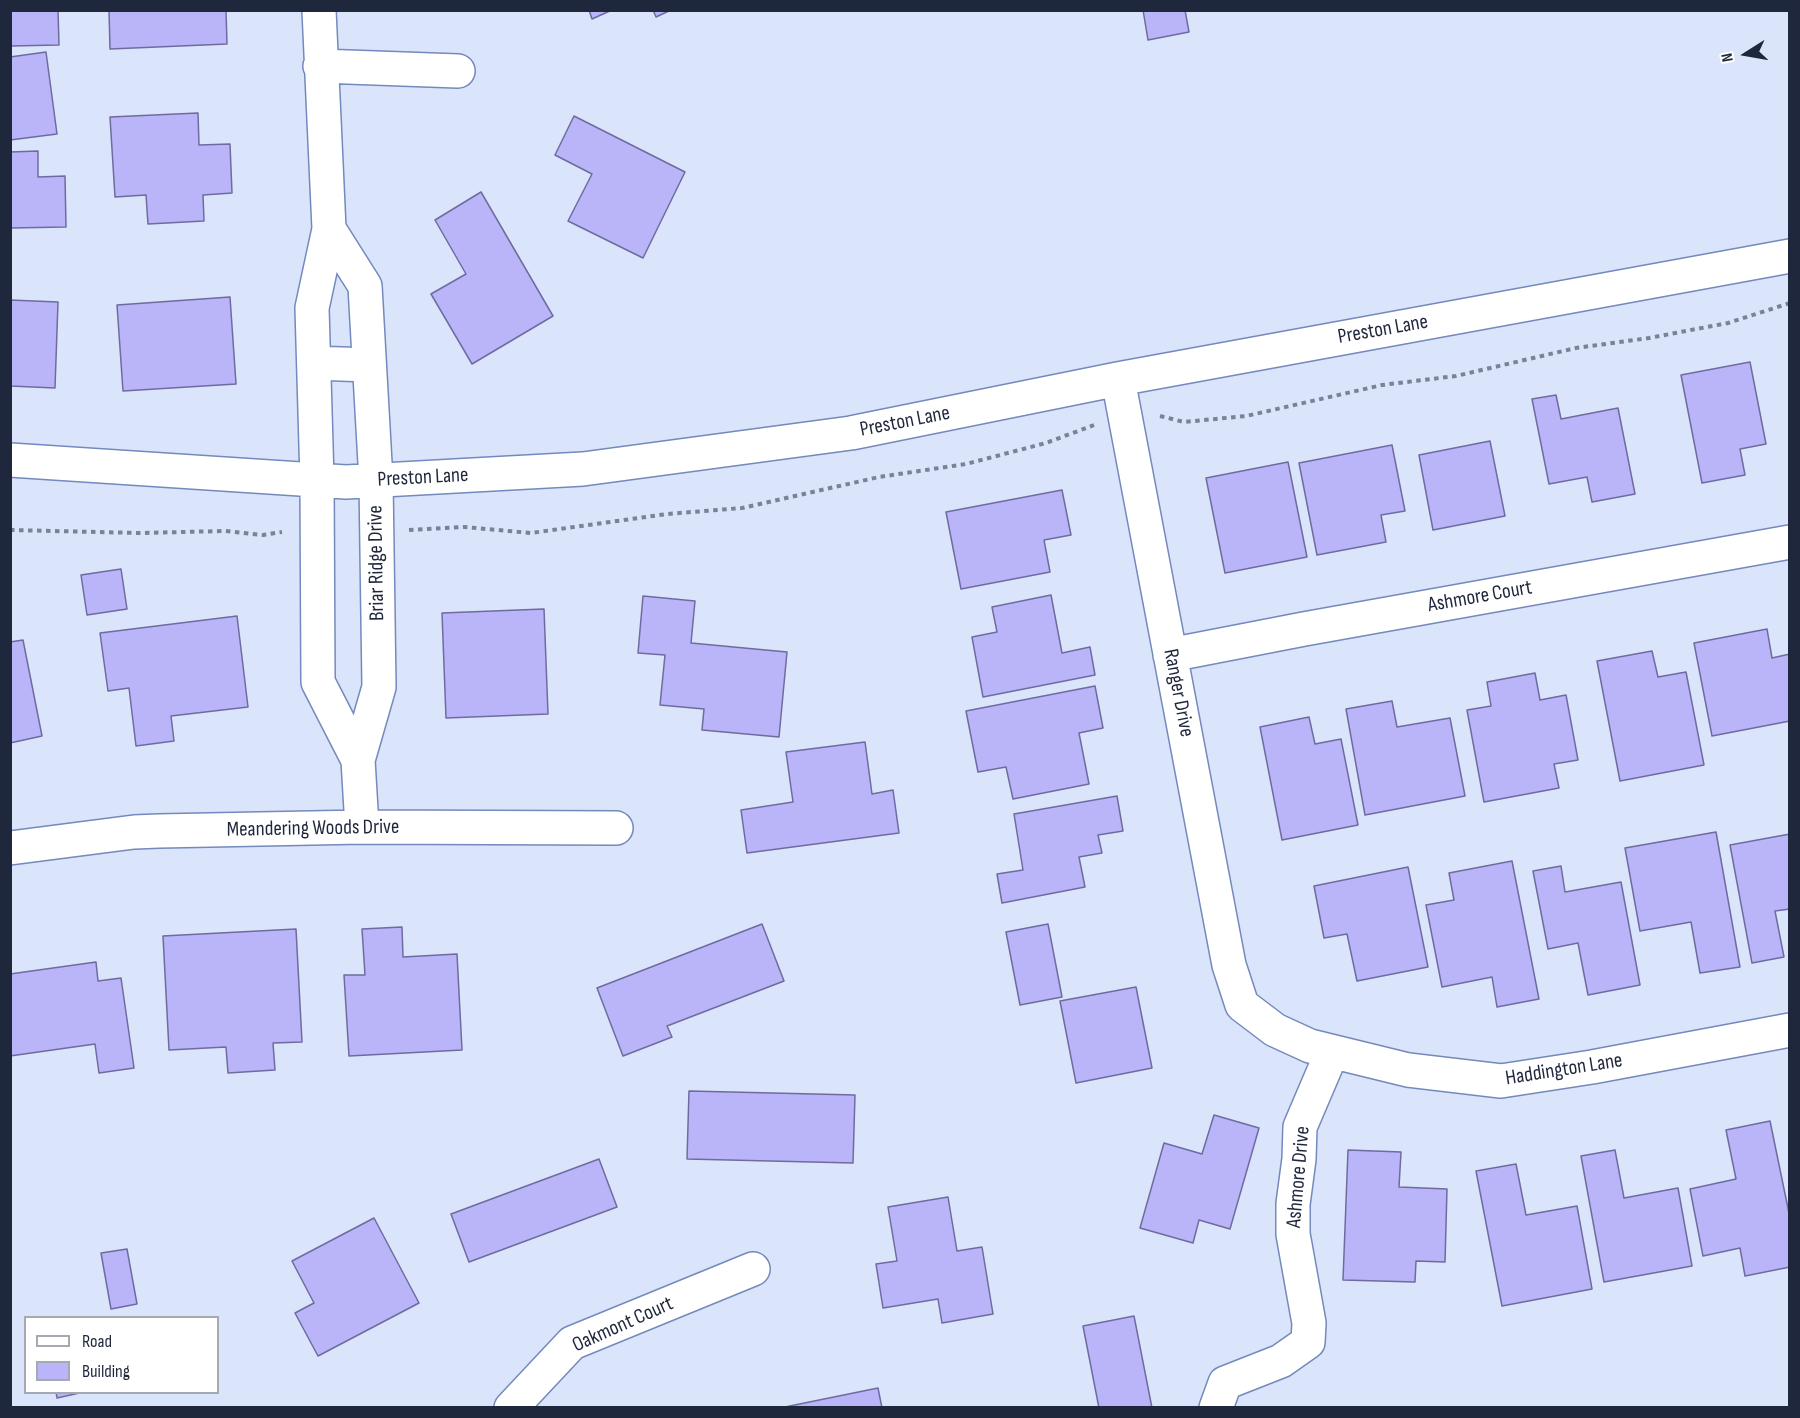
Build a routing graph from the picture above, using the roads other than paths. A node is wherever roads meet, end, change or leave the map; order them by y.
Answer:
1 (319, 10) edge
2 (320, 66) junction
3 (458, 71) dead end
4 (329, 229) junction
5 (1790, 256) edge
6 (314, 363) junction
7 (369, 365) junction
8 (1118, 379) junction
9 (10, 460) edge
10 (317, 480) junction
11 (376, 480) junction
12 (1790, 542) edge
13 (1170, 655) junction
14 (358, 760) junction
15 (362, 827) junction
16 (616, 828) dead end
17 (10, 848) edge
18 (1242, 1005) joint
19 (1790, 1030) edge
20 (1332, 1052) junction
21 (753, 1269) dead end
22 (511, 1407) edge
23 (1216, 1407) edge

1 - 2 street, Briar Ridge Drive
2 - 3 street
2 - 4 street, Briar Ridge Drive
4 - 6 street, Briar Ridge Drive
4 - 7 street, Briar Ridge Drive
5 - 8 street, Preston Lane
6 - 7 street
6 - 10 street, Briar Ridge Drive
7 - 11 street, Briar Ridge Drive
8 - 11 street, Preston Lane
8 - 13 street, Ranger Drive
9 - 10 street, Preston Lane
10 - 11 street, Preston Lane
10 - 14 street, Briar Ridge Drive
11 - 14 street, Briar Ridge Drive
12 - 13 street, Ashmore Court
13 - 18 street, Ranger Drive
14 - 15 street, Briar Ridge Drive
15 - 16 street, Meandering Woods Drive
15 - 17 street, Meandering Woods Drive
18 - 20 street, Haddington Lane
19 - 20 street, Haddington Lane
20 - 23 street, Ashmore Drive
21 - 22 street, Oakmont Court

